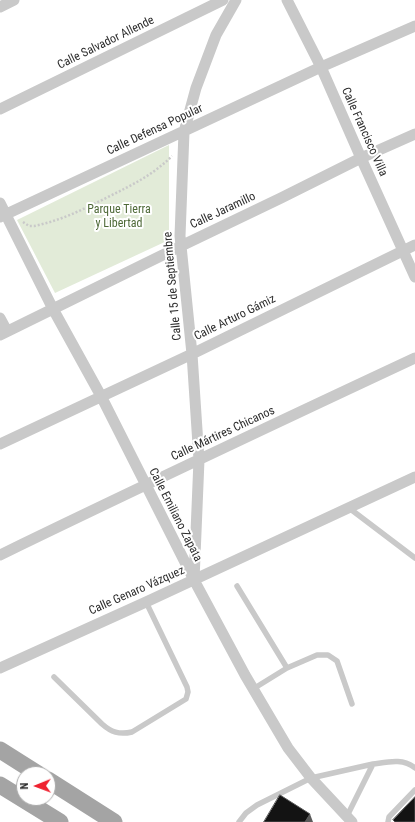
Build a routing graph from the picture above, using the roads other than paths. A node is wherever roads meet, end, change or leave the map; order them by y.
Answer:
1 (14, 0) edge
2 (223, 0) edge
3 (236, 0) edge
4 (287, 0) edge
5 (0, 7) edge
6 (415, 26) edge
7 (321, 67) junction
8 (0, 109) edge
9 (184, 132) junction
10 (415, 134) edge
11 (361, 158) junction
12 (0, 203) edge
13 (3, 215) edge
14 (415, 245) edge
15 (181, 246) junction
16 (404, 250) junction
17 (415, 277) edge
18 (53, 308) junction
19 (0, 318) edge
20 (4, 333) edge
21 (192, 354) junction
22 (415, 358) edge
23 (101, 396) junction
24 (0, 444) edge
25 (199, 460) junction
26 (415, 477) edge
27 (145, 485) junction
28 (349, 508) junction
29 (0, 555) edge
30 (415, 558) edge
31 (194, 580) junction
32 (236, 586) dead end
33 (146, 602) junction
34 (0, 668) edge
35 (287, 668) junction
36 (54, 678) dead end
37 (253, 689) junction
38 (352, 704) dead end
39 (0, 750) edge
40 (373, 764) junction
41 (25, 766) edge
42 (415, 768) edge
43 (311, 778) junction
44 (0, 785) edge
45 (56, 785) edge
46 (415, 790) edge
47 (349, 819) edge
48 (60, 822) edge
49 (114, 822) edge
50 (239, 822) edge
51 (388, 822) edge

1 - 5 street
2 - 8 street, Calle Salvador Allende
3 - 9 street, Calle 15 de Septiembre
4 - 7 street, Calle Francisco Villa
6 - 7 street, Calle Defensa Popular
7 - 9 street, Calle Defensa Popular
7 - 11 street, Calle Francisco Villa
9 - 13 street, Calle Defensa Popular
9 - 15 street, Calle 15 de Septiembre
10 - 11 street, Calle Jaramillo
11 - 15 street, Calle Jaramillo
11 - 16 street, Calle Francisco Villa
12 - 13 street, Calle Emiliano Zapata
13 - 18 street, Calle Emiliano Zapata
14 - 16 street, Calle Arturo Gámiz
15 - 18 street, Calle Jaramillo
15 - 21 street, Calle 15 de Septiembre
16 - 17 street, Calle Francisco Villa
16 - 21 street, Calle Arturo Gámiz
18 - 20 street, Calle Jaramillo
18 - 23 street, Calle Emiliano Zapata
19 - 20 street
21 - 23 street, Calle Arturo Gámiz
21 - 25 street, Calle 15 de Septiembre
22 - 25 street, Calle Mártires Chicanos
23 - 24 street, Calle Arturo Gámiz
23 - 27 street, Calle Emiliano Zapata
25 - 27 street, Calle Mártires Chicanos
25 - 31 street, Calle 15 de Septiembre
26 - 28 street, Calle Genaro Vázquez
27 - 29 street, Calle Mártires Chicanos
27 - 31 street, Calle Emiliano Zapata
28 - 30 lane
28 - 31 street, Calle Genaro Vázquez
31 - 33 street, Calle Genaro Vázquez
31 - 37 street, Calle Emiliano Zapata
32 - 35 lane
33 - 34 street, Calle Genaro Vázquez
33 - 36 lane
35 - 37 lane
35 - 38 lane
37 - 43 street, Calle Emiliano Zapata
39 - 41 main road
40 - 42 lane
40 - 43 lane
40 - 47 lane
43 - 47 street, Calle Emiliano Zapata
43 - 50 lane
44 - 48 main road
45 - 49 main road
46 - 51 lane

